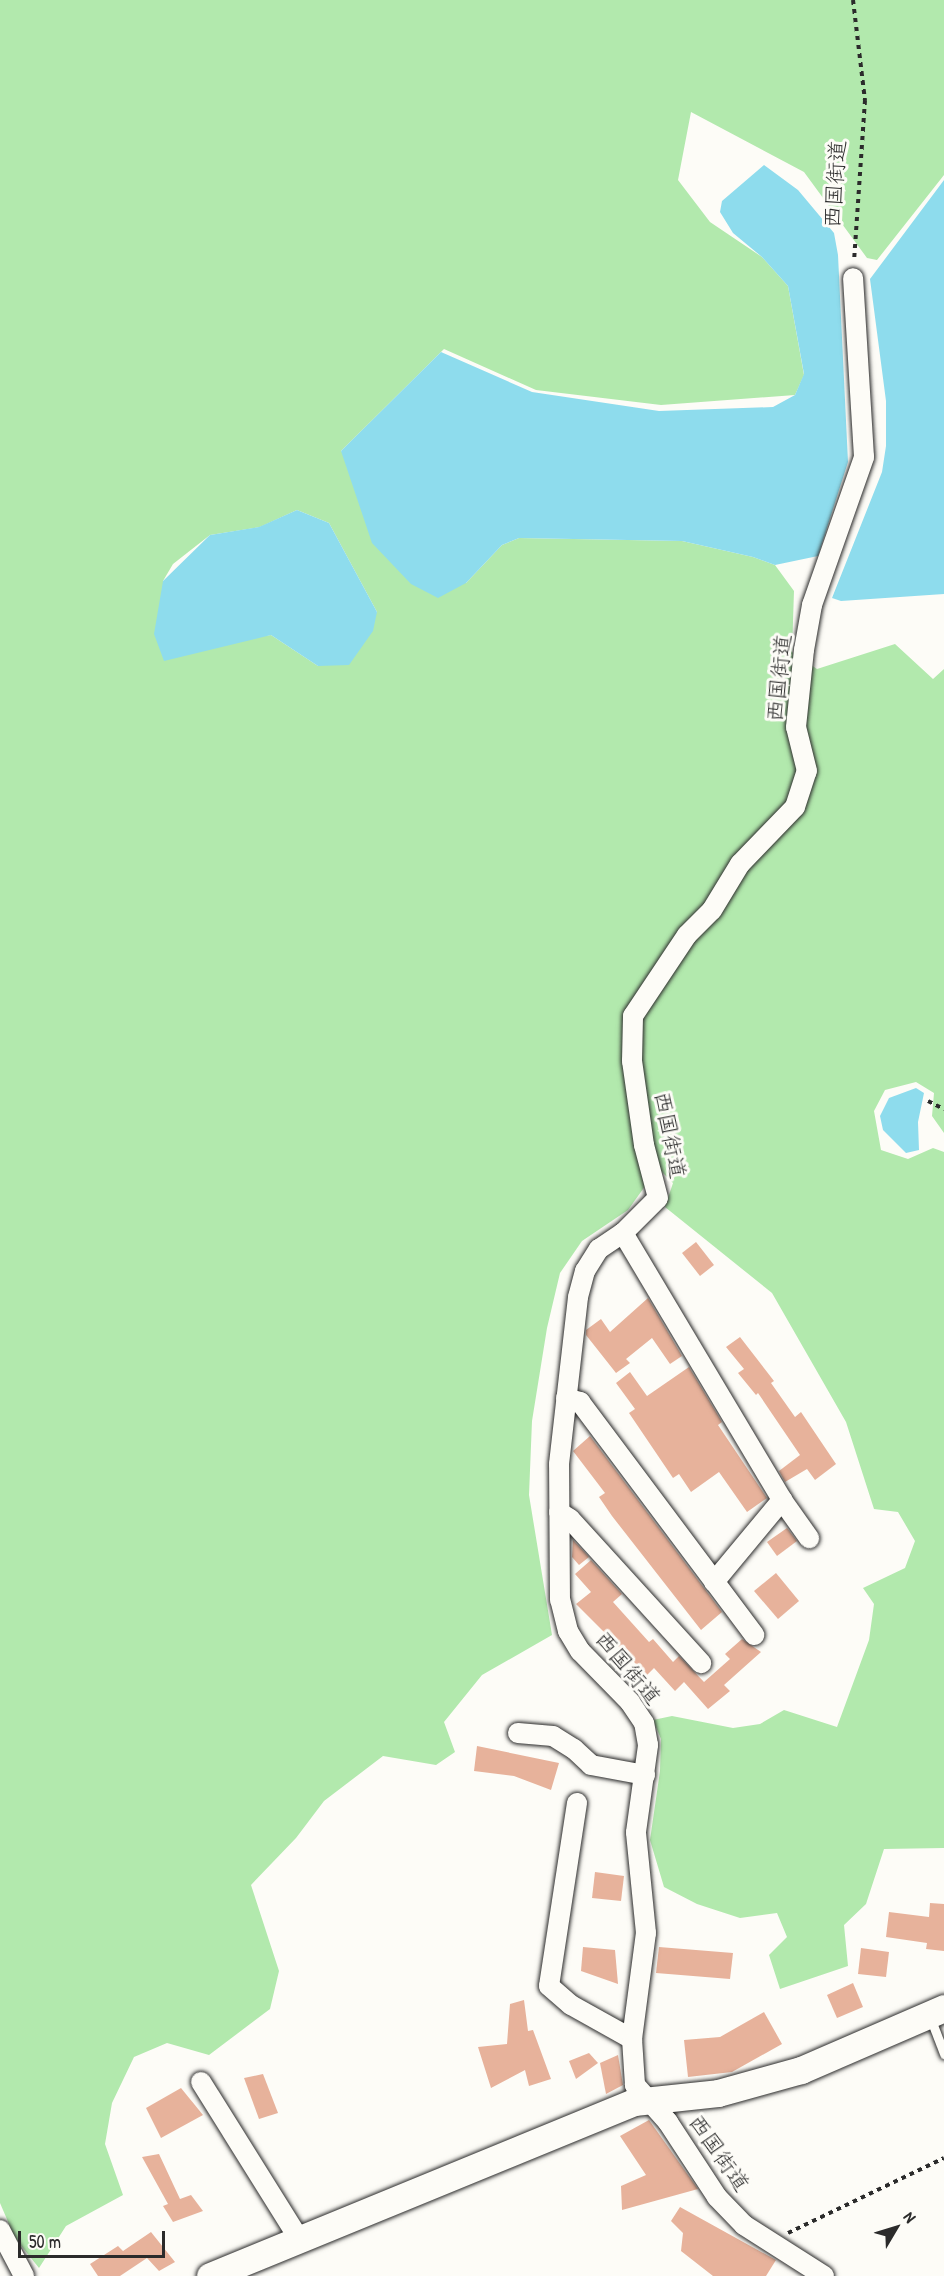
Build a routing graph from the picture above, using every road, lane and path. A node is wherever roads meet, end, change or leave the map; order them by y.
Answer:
1 (853, 0) edge
2 (853, 278) joint
3 (928, 1101) dead end
4 (944, 1109) edge
5 (623, 1233) junction
6 (566, 1398) junction
7 (782, 1500) junction
8 (559, 1512) junction
9 (809, 1538) dead end
10 (714, 1582) junction
11 (754, 1635) dead end
12 (701, 1663) dead end
13 (518, 1732) dead end
14 (645, 1775) junction
15 (577, 1803) dead end
16 (936, 2011) edge
17 (632, 2039) junction
18 (944, 2054) edge
19 (201, 2082) dead end
20 (648, 2100) junction
21 (944, 2158) edge
22 (0, 2230) edge
23 (298, 2237) junction
24 (777, 2248) junction
25 (224, 2273) edge
26 (24, 2276) edge
27 (824, 2276) edge

1 - 2 path, 西国街道
2 - 5 street, 西国街道
3 - 4 path
5 - 6 street, 西国街道
5 - 7 street
6 - 8 street, 西国街道
6 - 10 street
7 - 9 street
7 - 10 street
8 - 12 street
8 - 14 street, 西国街道
10 - 11 street
13 - 14 street
14 - 17 street, 西国街道
15 - 17 street
16 - 18 lane
16 - 20 street
17 - 20 street, 西国街道
19 - 23 street
20 - 23 street
20 - 24 street, 西国街道
21 - 24 path
22 - 26 street
23 - 25 street
24 - 27 street, 西国街道

